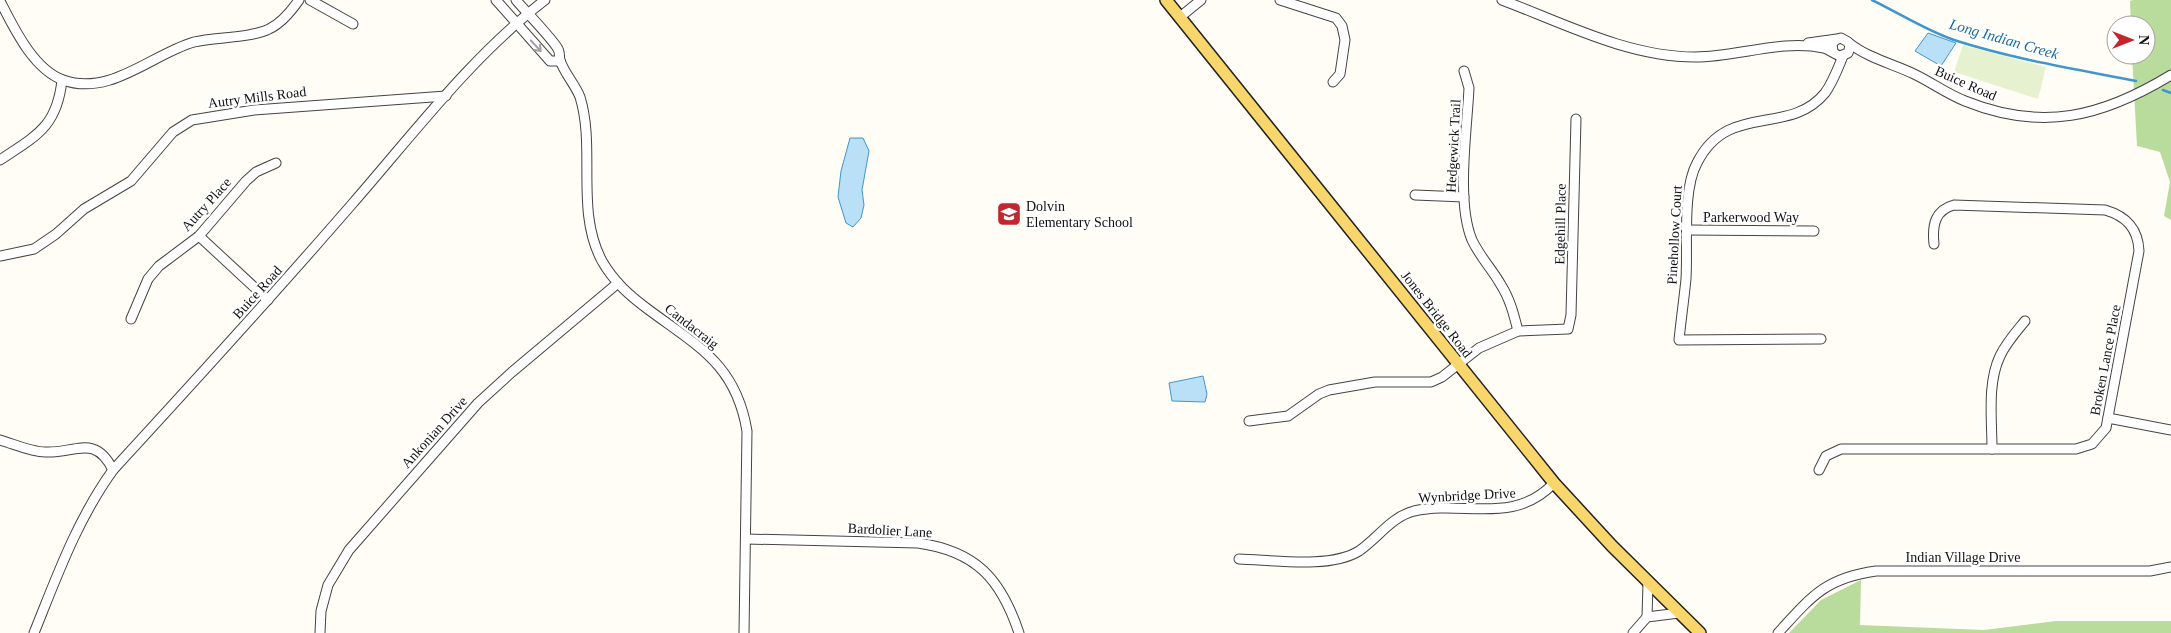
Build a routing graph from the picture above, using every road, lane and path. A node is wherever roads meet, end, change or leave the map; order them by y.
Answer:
1 (299, 0) edge
2 (310, 0) edge
3 (496, 0) edge
4 (516, 0) edge
5 (546, 0) edge
6 (1166, 0) edge
7 (1201, 0) edge
8 (1280, 0) edge
9 (1502, 0) edge
10 (0, 1) edge
11 (527, 14) junction
12 (1180, 17) junction
13 (353, 24) dead end
14 (515, 24) junction
15 (1837, 39) junction
16 (1849, 43) junction
17 (1800, 45) junction
18 (1839, 54) junction
19 (1866, 54) junction
20 (560, 61) junction
21 (1464, 71) dead end
22 (2171, 76) edge
23 (62, 80) junction
24 (1334, 82) dead end
25 (446, 96) junction
26 (1576, 119) dead end
27 (0, 160) edge
28 (276, 163) dead end
29 (1415, 195) dead end
30 (1464, 196) junction
31 (1688, 230) junction
32 (1814, 231) dead end
33 (199, 236) junction
34 (1934, 244) dead end
35 (0, 256) edge
36 (618, 283) junction
37 (268, 300) junction
38 (131, 319) dead end
39 (2025, 321) dead end
40 (1518, 331) junction
41 (1821, 339) dead end
42 (1457, 365) junction
43 (2108, 418) junction
44 (1249, 421) dead end
45 (2171, 430) edge
46 (0, 440) edge
47 (1992, 449) junction
48 (113, 470) junction
49 (1819, 470) dead end
50 (1554, 483) junction
51 (746, 539) junction
52 (1239, 559) dead end
53 (2171, 567) edge
54 (1648, 583) junction
55 (1679, 613) junction
56 (1647, 618) junction
57 (34, 633) edge
58 (320, 633) edge
59 (744, 633) edge
60 (1019, 633) edge
61 (1633, 633) edge
62 (1700, 633) edge
63 (1778, 633) edge

1 - 23 street
2 - 13 street
3 - 14 street
4 - 11 street, Candacraig
5 - 11 street, Buice Road
6 - 12 main road, Jones Bridge Road
7 - 12 street
8 - 24 street
9 - 17 street, Buice Road
10 - 23 street
11 - 14 street, Buice Road
11 - 20 street, Candacraig
12 - 42 main road, Jones Bridge Road
14 -> 20 street
14 - 25 street, Buice Road
15 - 16 street, Buice Road
15 - 17 street, Buice Road
15 - 18 street
16 - 18 street
16 - 19 street, Buice Road
17 - 18 street, Buice Road
18 - 19 street, Buice Road
18 - 31 street, Pinehollow Court
19 - 22 street, Buice Road
20 - 36 street, Candacraig
21 - 30 street, Hedgewick Trail
23 - 27 street
25 - 35 street, Autry Mills Road
25 - 37 street, Buice Road
26 - 40 street, Edgehill Place
28 - 33 street, Autry Place
29 - 30 street
30 - 40 street, Hedgewick Trail
31 - 32 street, Parkerwood Way
31 - 41 street, Pinehollow Court
33 - 37 street
33 - 38 street, Autry Place
34 - 43 street, Broken Lance Place
36 - 51 street, Candacraig
36 - 58 street, Ankonian Drive
37 - 48 street, Buice Road
39 - 47 street
40 - 42 street
42 - 44 street
42 - 50 main road, Jones Bridge Road
43 - 45 street
43 - 47 street, Broken Lance Place
46 - 48 street
47 - 49 street, Broken Lance Place
48 - 57 street, Buice Road
50 - 52 street, Wynbridge Drive
50 - 54 main road, Jones Bridge Road
51 - 59 street, Candacraig
51 - 60 street, Bardolier Lane
53 - 63 street, Indian Village Drive
54 - 55 main road, Jones Bridge Road
54 - 56 street
55 - 56 street
55 - 62 main road, Jones Bridge Road
56 - 61 street

